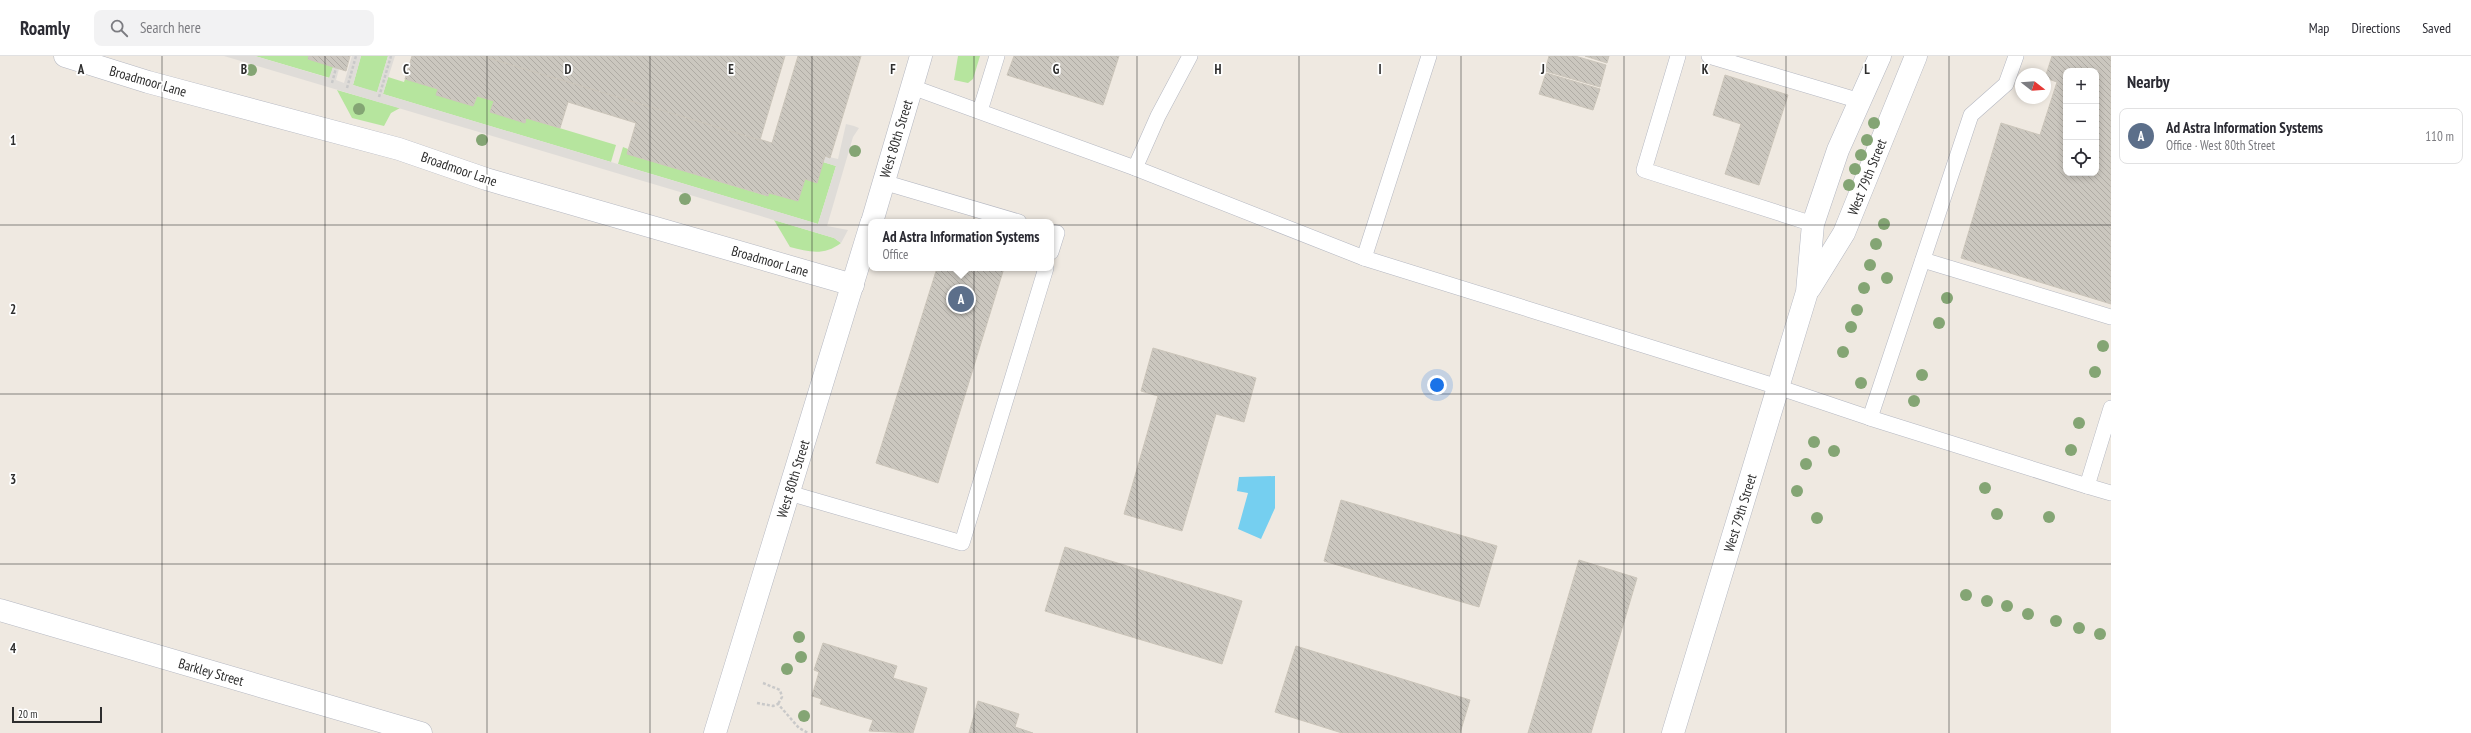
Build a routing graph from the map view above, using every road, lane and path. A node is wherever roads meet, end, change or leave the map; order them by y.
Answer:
1 (65, 56) edge
2 (356, 56) edge
3 (391, 56) edge
4 (921, 56) edge
5 (997, 56) edge
6 (1190, 56) edge
7 (1429, 56) edge
8 (1678, 56) edge
9 (1709, 56) edge
10 (1880, 56) edge
11 (1916, 56) edge
12 (2016, 56) edge
13 (336, 68) dead end
14 (332, 83) dead end
15 (347, 88) dead end
16 (912, 88) junction
17 (379, 97) dead end
18 (1860, 101) junction
19 (980, 111) junction
20 (1134, 168) junction
21 (884, 182) junction
22 (872, 219) edge
23 (1009, 219) edge
24 (1813, 224) junction
25 (868, 233) edge
26 (1054, 233) edge
27 (1054, 243) edge
28 (1364, 258) junction
29 (1923, 260) junction
30 (1045, 271) edge
31 (853, 285) junction
32 (1807, 292) junction
33 (2111, 316) edge
34 (1778, 387) junction
35 (2111, 408) edge
36 (1870, 418) junction
37 (2087, 486) junction
38 (789, 493) junction
39 (2111, 493) edge
40 (0, 610) edge
41 (764, 683) dead end
42 (757, 703) dead end
43 (778, 704) junction
44 (717, 732) edge
45 (421, 733) edge
46 (808, 733) edge
47 (1673, 733) edge

1 - 31 street, Broadmoor Lane
2 - 15 path
3 - 17 path
4 - 16 street, West 80th Street
5 - 19 lane
6 - 20 lane
7 - 28 lane
8 - 24 lane
9 - 18 lane
10 - 18 street, West 79th Street
11 - 32 street, West 79th Street
12 - 29 lane
13 - 14 path
16 - 19 lane
16 - 21 street, West 80th Street
18 - 24 street, West 79th Street
19 - 20 lane
20 - 28 lane
21 - 22 street, West 80th Street
21 - 23 lane
24 - 32 street, West 79th Street
25 - 31 street, West 80th Street
26 - 27 lane
28 - 34 lane
29 - 33 lane
29 - 36 lane
30 - 38 lane
31 - 38 street, West 80th Street
32 - 34 street, West 79th Street
34 - 36 lane
34 - 47 street, West 79th Street
35 - 37 lane
36 - 37 lane
37 - 39 lane
38 - 44 street, West 80th Street
40 - 45 street, Barkley Street
41 - 43 path
42 - 43 path
43 - 46 path

